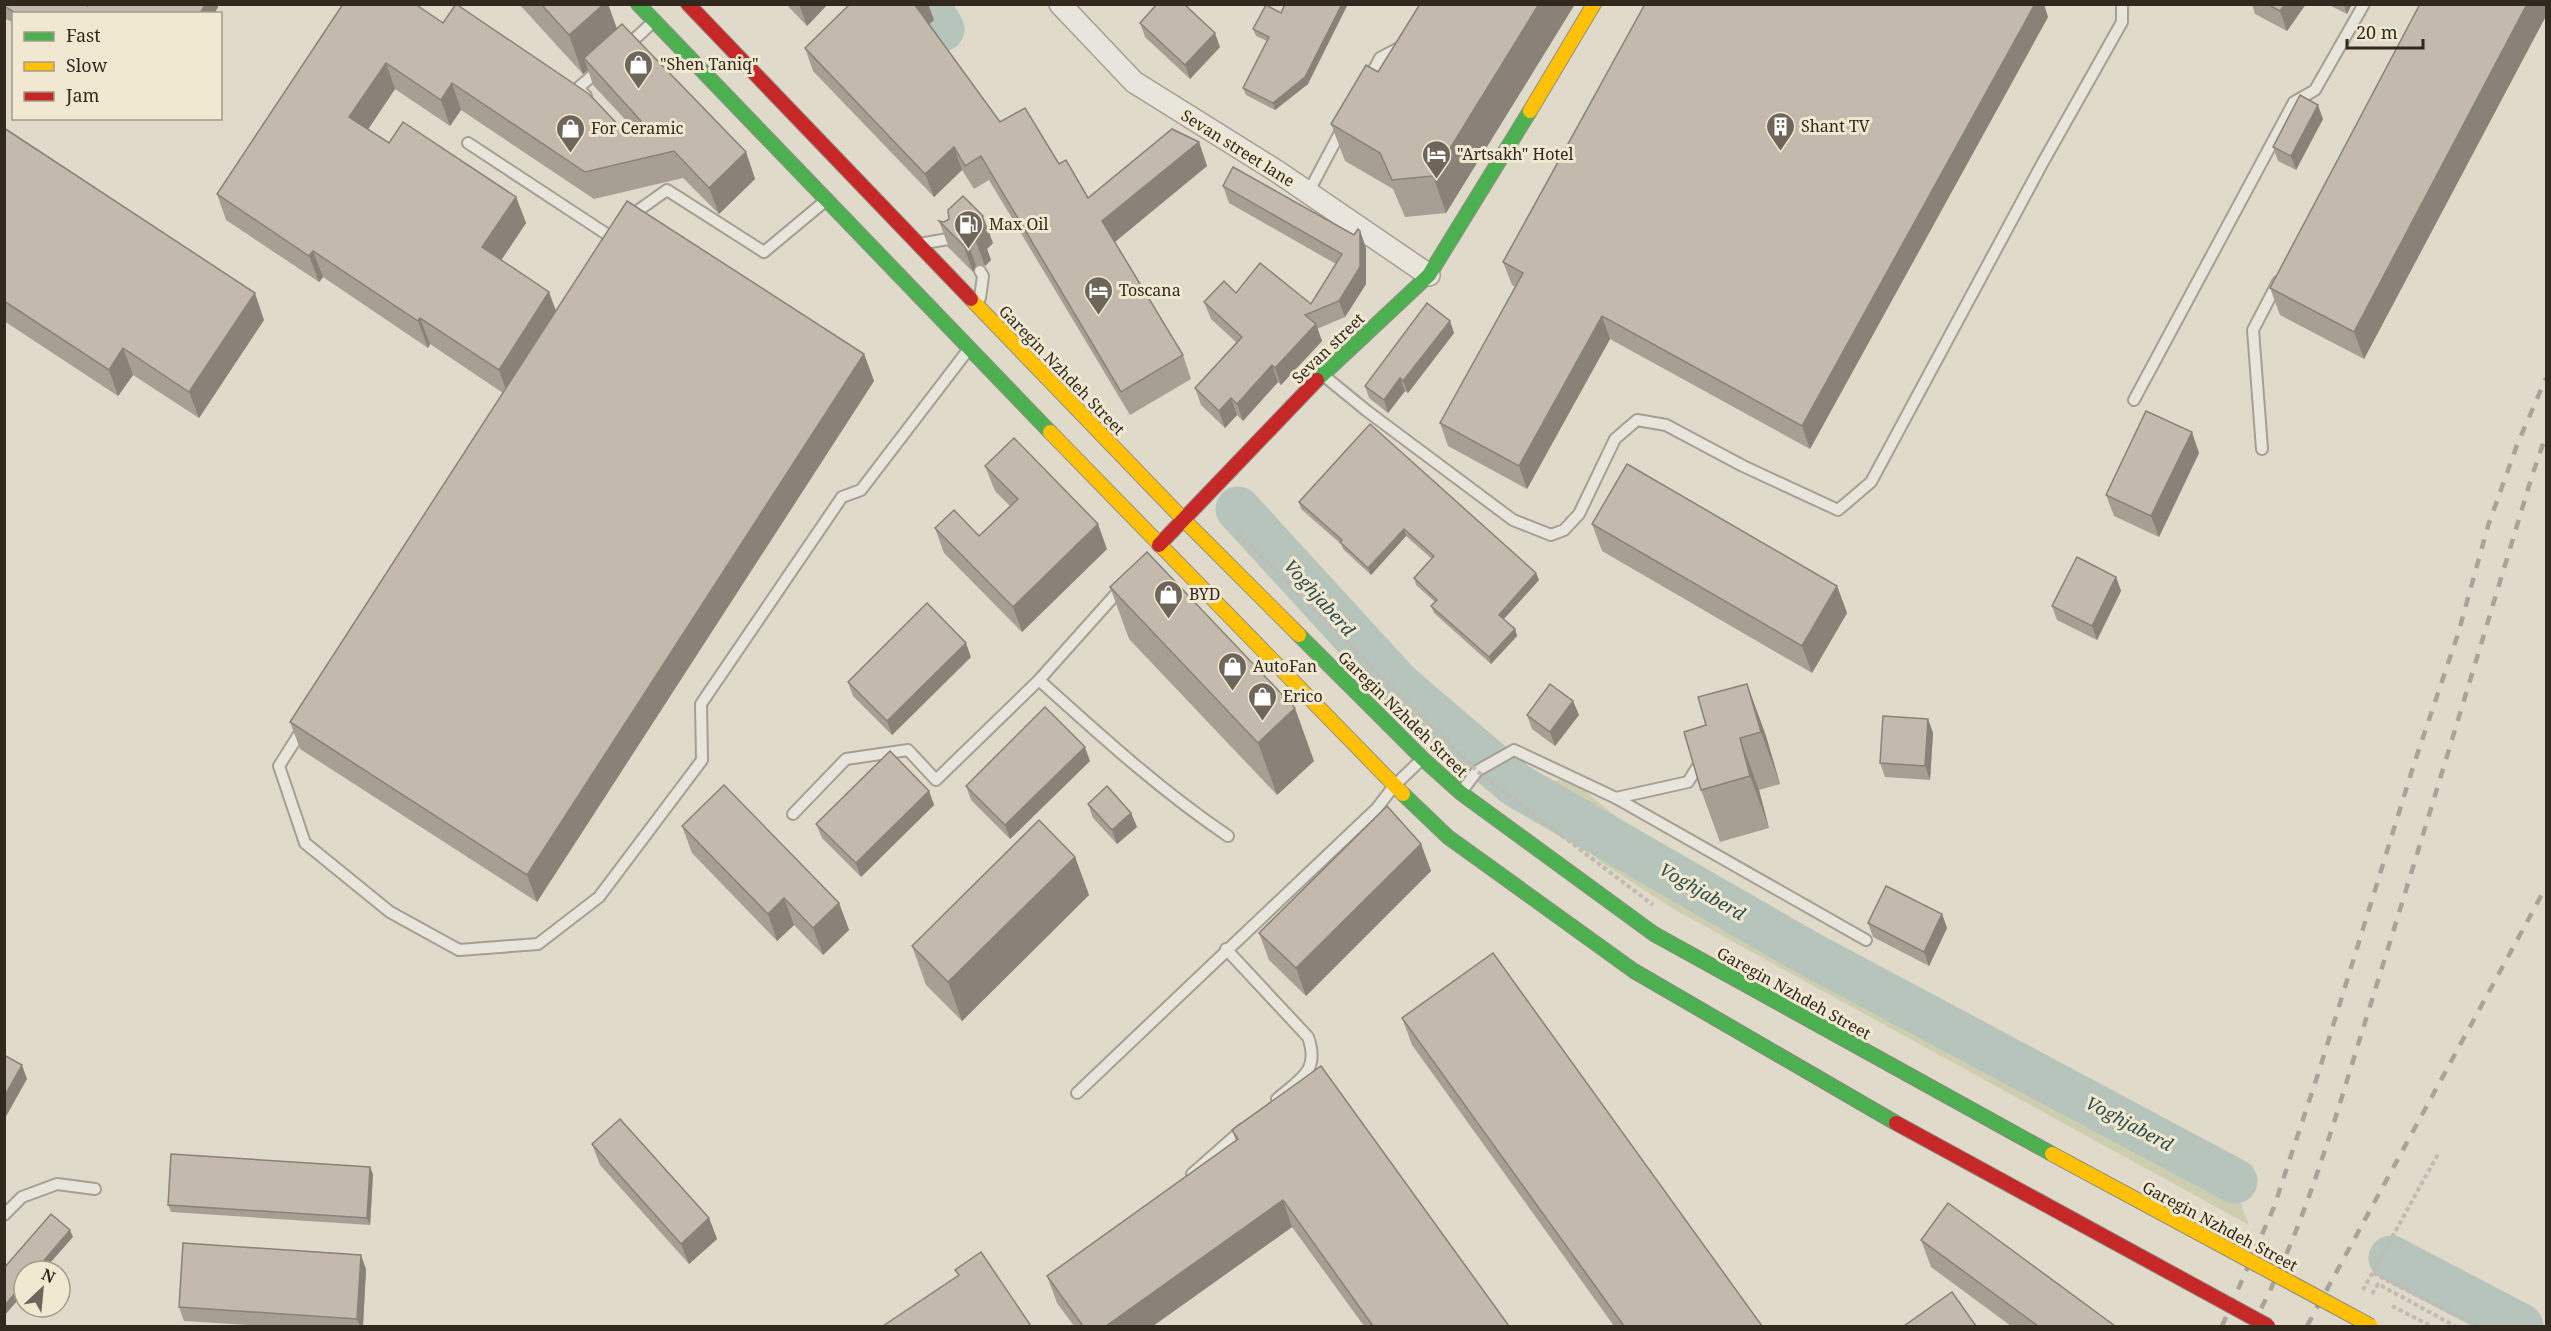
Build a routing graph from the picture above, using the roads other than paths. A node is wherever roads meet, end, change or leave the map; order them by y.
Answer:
1 (639, 4) edge
2 (688, 4) edge
3 (1060, 4) edge
4 (1594, 4) edge
5 (2122, 4) edge
6 (2364, 4) edge
7 (654, 21) junction
8 (1405, 39) edge
9 (1363, 89) edge
10 (593, 104) edge
11 (1347, 120) edge
12 (468, 143) dead end
13 (1308, 193) junction
14 (826, 200) junction
15 (953, 242) edge
16 (919, 244) junction
17 (2286, 268) edge
18 (980, 270) dead end
19 (1429, 275) junction
20 (979, 307) junction
21 (969, 348) junction
22 (1323, 374) junction
23 (2134, 400) dead end
24 (2262, 449) dead end
25 (1182, 519) junction
26 (1155, 549) junction
27 (1129, 579) edge
28 (1039, 680) junction
29 (311, 716) edge
30 (1711, 745) edge
31 (1423, 759) junction
32 (1394, 786) junction
33 (1461, 793) junction
34 (1616, 798) junction
35 (793, 813) dead end
36 (1228, 836) dead end
37 (1866, 940) dead end
38 (1226, 949) junction
39 (1077, 1093) dead end
40 (1265, 1110) edge
41 (1256, 1117) edge
42 (1185, 1180) edge
43 (95, 1189) dead end
44 (4, 1215) edge
45 (2268, 1326) edge
46 (2370, 1326) edge

1 - 7 main road
2 - 16 main road, Garegin Nzhdeh Street
3 - 13 street, Sevan street lane
4 - 19 main road, Sevan street
5 - 22 lane
6 - 23 lane
7 - 10 lane
7 - 14 main road
8 - 9 lane
11 - 13 lane
12 - 14 lane
13 - 19 street, Sevan street lane
14 - 21 main road
15 - 16 lane
16 - 20 main road, Garegin Nzhdeh Street
17 - 24 lane
18 - 20 lane
19 - 22 main road, Sevan street
20 - 25 main road, Garegin Nzhdeh Street
21 - 26 main road
21 - 29 lane
22 - 25 main road, Sevan street
25 - 26 main road, Sevan street
25 - 31 main road, Garegin Nzhdeh Street
26 - 32 main road
27 - 28 lane
28 - 35 lane
28 - 36 lane
30 - 34 lane
31 - 32 lane
31 - 33 main road, Garegin Nzhdeh Street
32 - 38 lane
32 - 45 main road, bridge
33 - 34 lane
33 - 46 main road, Garegin Nzhdeh Street, bridge
34 - 37 lane
38 - 39 lane
38 - 40 lane
41 - 42 lane
43 - 44 lane

